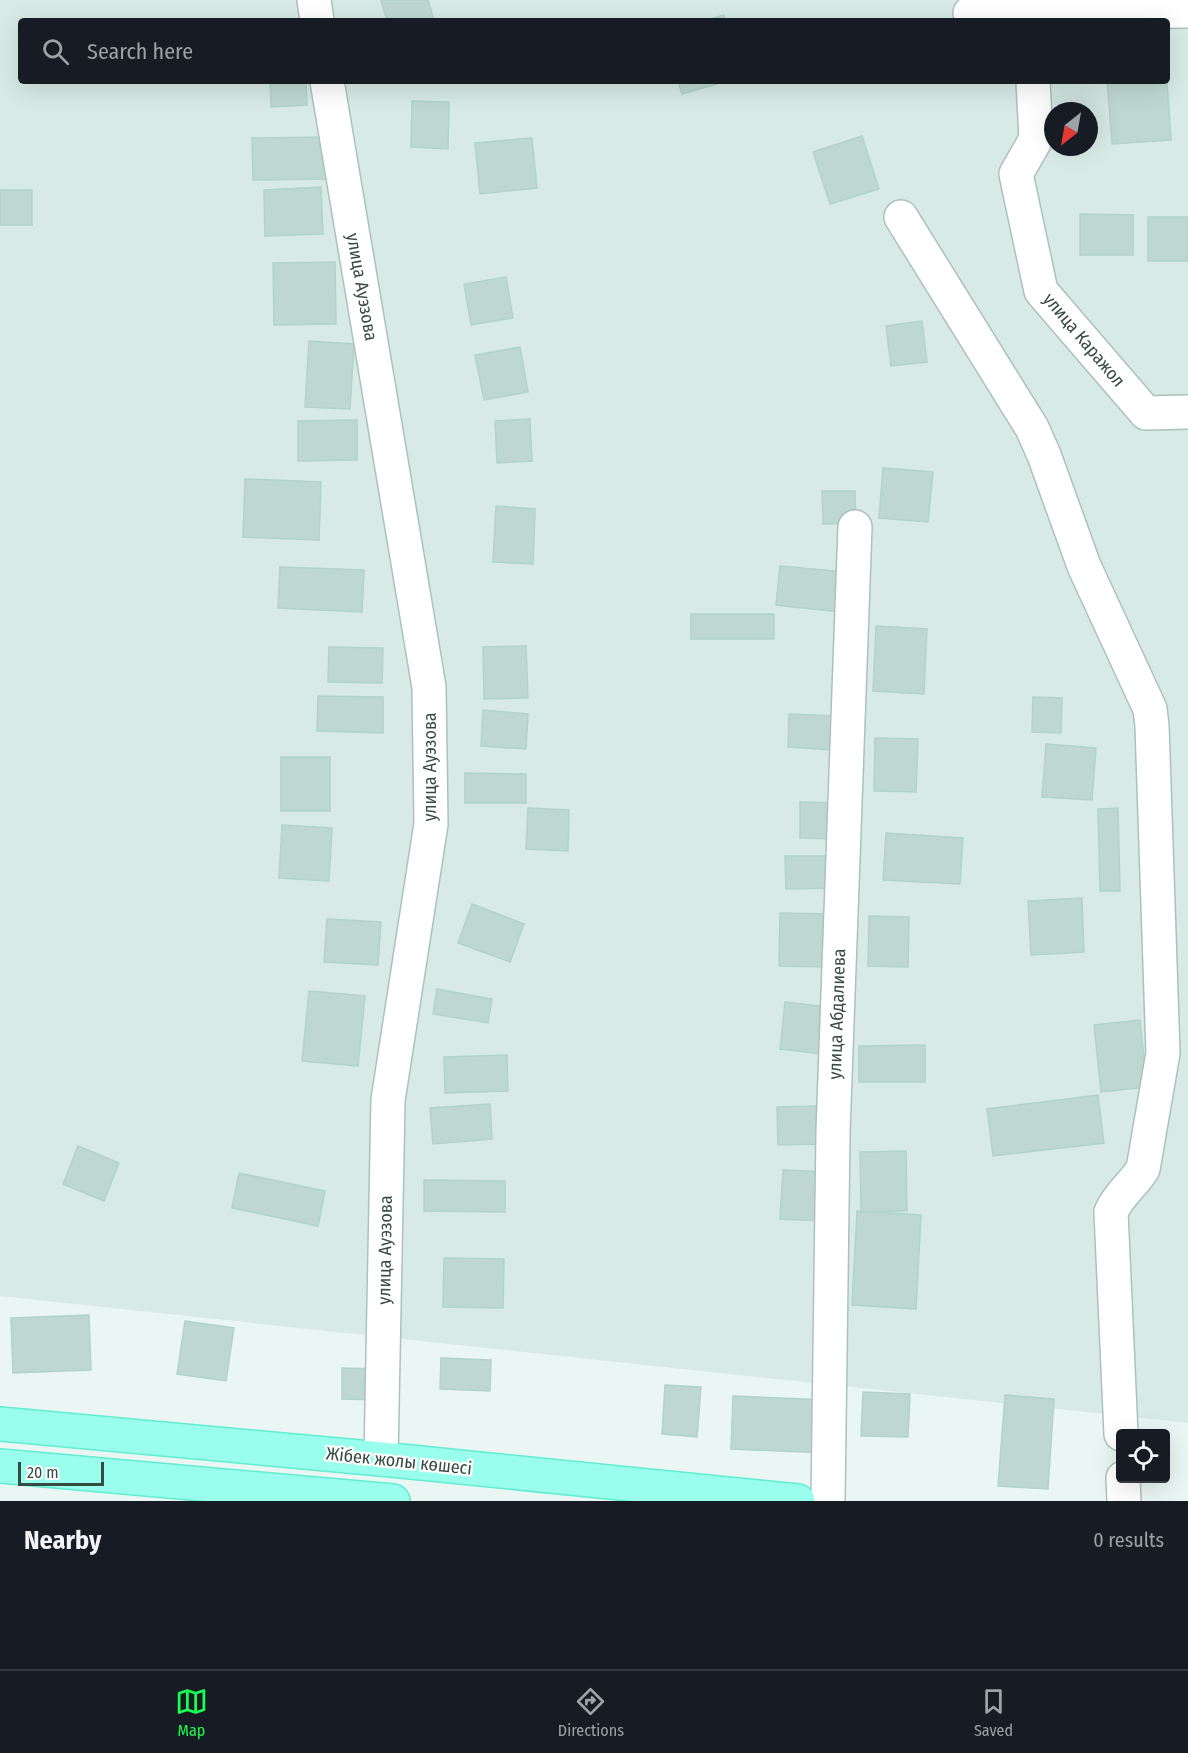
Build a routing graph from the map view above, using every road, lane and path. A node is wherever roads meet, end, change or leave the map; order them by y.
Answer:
1 (314, 0) edge
2 (1188, 10) edge
3 (970, 13) dead end
4 (1031, 16) edge
5 (317, 18) edge
6 (328, 84) edge
7 (1033, 84) edge
8 (901, 217) dead end
9 (1188, 412) edge
10 (855, 527) dead end
11 (0, 1424) edge
12 (1121, 1429) edge
13 (381, 1459) junction
14 (0, 1466) edge
15 (1123, 1483) edge
16 (393, 1501) edge
17 (798, 1501) edge
18 (828, 1501) edge
19 (1124, 1501) edge

1 - 5 street
2 - 4 street
3 - 4 street
6 - 13 street, улица Ауэзова
7 - 9 street, улица Каражол
8 - 12 street
10 - 18 street, улица Абдалиева
11 - 13 main road, Жібек жолы көшесі
13 - 17 main road, Жібек жолы көшесі
14 - 16 main road
15 - 19 street

